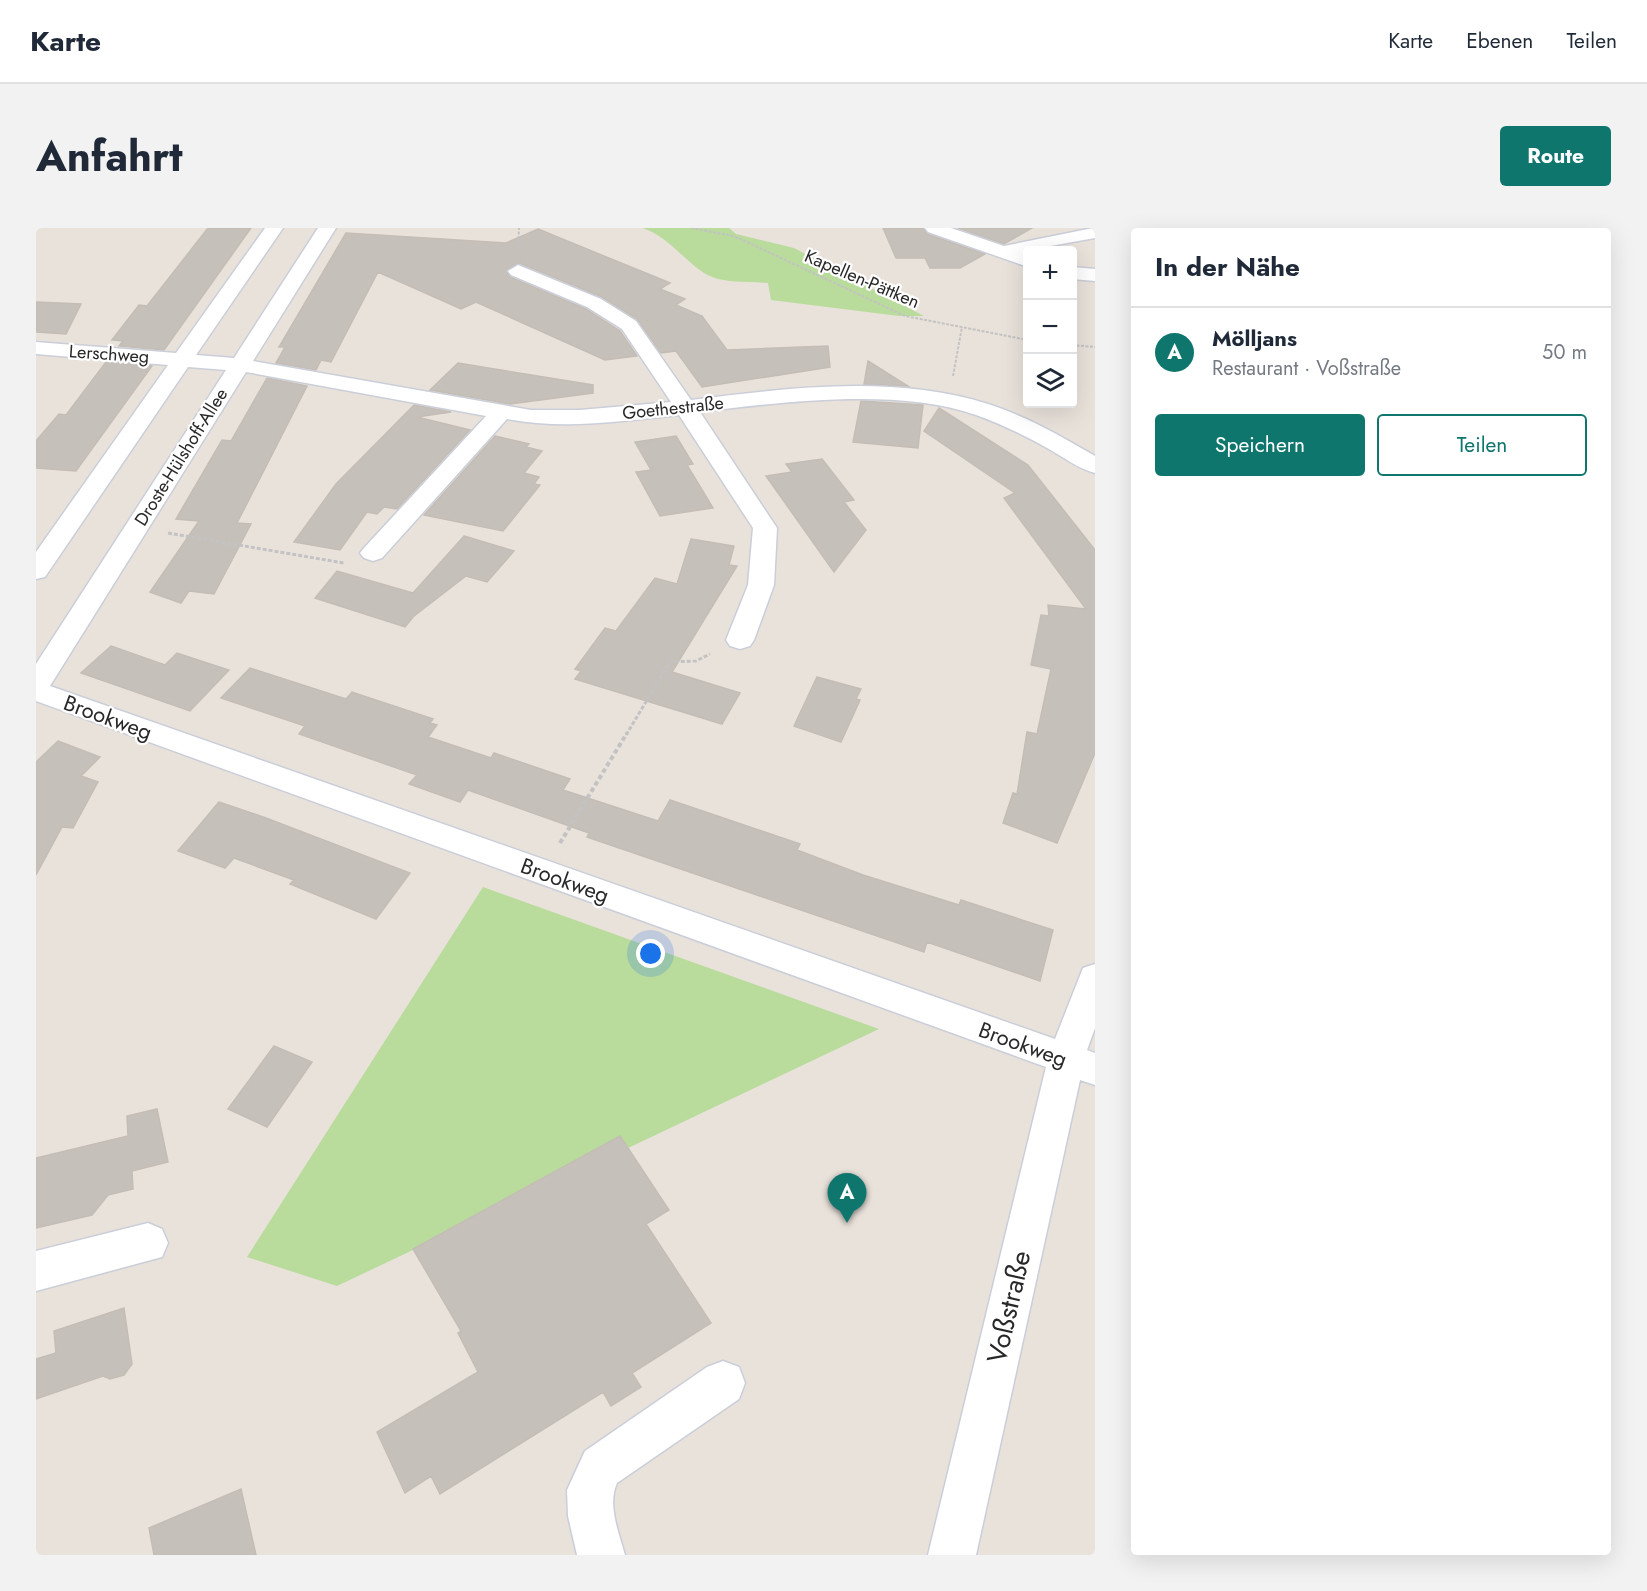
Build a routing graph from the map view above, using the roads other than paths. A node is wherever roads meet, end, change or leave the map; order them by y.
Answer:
1 (274, 228) edge
2 (327, 228) edge
3 (934, 228) edge
4 (1095, 233) edge
5 (1003, 252) junction
6 (1023, 259) edge
7 (518, 271) dead end
8 (1077, 273) edge
9 (1095, 275) edge
10 (36, 348) edge
11 (182, 360) junction
12 (240, 365) junction
13 (688, 408) junction
14 (501, 413) junction
15 (1095, 466) edge
16 (373, 553) road end
17 (36, 571) edge
18 (740, 640) road end
19 (36, 689) edge
20 (1095, 978) edge
21 (1081, 1064) edge
22 (148, 1243) dead end
23 (36, 1271) edge
24 (723, 1383) dead end
25 (601, 1555) edge
26 (952, 1555) edge

1 - 11 street
2 - 12 street, Droste-Hülshoff-Allee
3 - 5 street
4 - 5 street
5 - 6 street
7 - 13 street
8 - 9 street
10 - 11 street, Lerschweg
11 - 12 street, Lerschweg
11 - 17 street
12 - 14 street, Goethestraße
12 - 19 street, Droste-Hülshoff-Allee
13 - 14 street, Goethestraße
13 - 15 street, Goethestraße
13 - 18 street
14 - 16 street
19 - 21 street, Brookweg
20 - 21 street
21 - 26 street, Voßstraße
22 - 23 street
24 - 25 street

